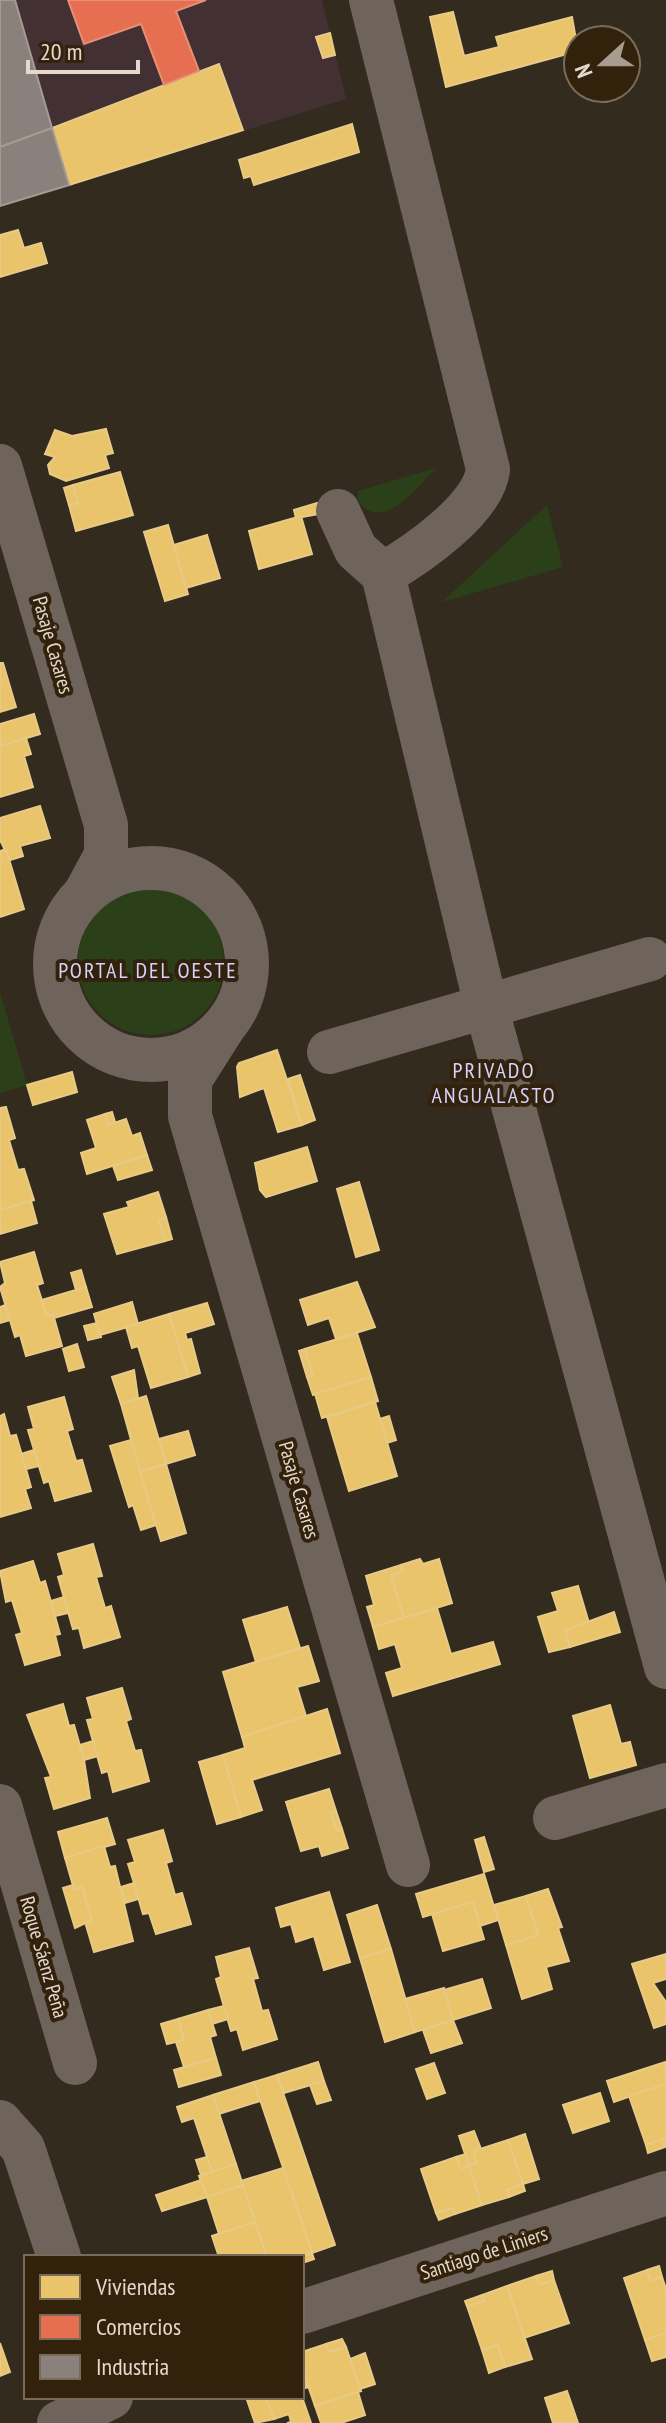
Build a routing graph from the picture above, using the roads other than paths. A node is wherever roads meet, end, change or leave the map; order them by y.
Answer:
1 (371, 0) edge
2 (0, 466) edge
3 (338, 511) dead end
4 (383, 574) junction
5 (106, 825) junction
6 (164, 869) junction
7 (85, 894) junction
8 (650, 959) dead end
9 (486, 1006) junction
10 (223, 1028) junction
11 (329, 1052) dead end
12 (138, 1060) junction
13 (190, 1116) junction
14 (666, 1667) edge
15 (666, 1785) edge
16 (0, 1806) edge
17 (555, 1818) dead end
18 (408, 1865) dead end
19 (75, 2063) dead end
20 (11, 2135) edge
21 (666, 2193) edge
22 (58, 2255) edge
23 (304, 2311) edge
24 (110, 2404) edge
25 (59, 2423) edge

1 - 4 street
2 - 5 street, Pasaje Casares
3 - 4 street
4 - 9 street
5 - 6 street, Pasaje Casares
5 - 7 street, Pasaje Casares
6 - 7 street, Pasaje Casares
6 - 10 street, Pasaje Casares
7 - 12 street, Pasaje Casares
8 - 9 street
9 - 11 street
9 - 14 street
10 - 12 street, Pasaje Casares
10 - 13 street, Pasaje Casares
12 - 13 street, Pasaje Casares
13 - 18 street, Pasaje Casares
15 - 17 street
16 - 19 street, Roque Sáenz Peña
20 - 22 street
21 - 23 street, Santiago de Liniers
24 - 25 street

